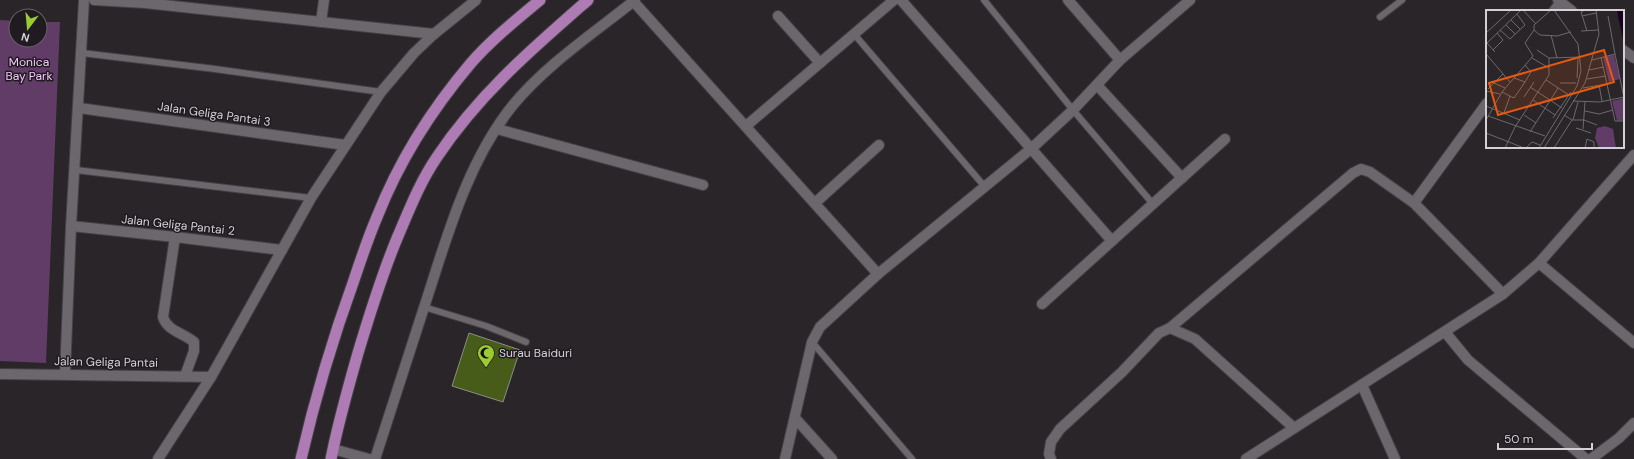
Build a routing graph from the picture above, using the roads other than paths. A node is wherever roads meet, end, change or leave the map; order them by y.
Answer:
1 (84, 0) edge
2 (94, 0) edge
3 (324, 0) edge
4 (476, 0) edge
5 (540, 0) edge
6 (588, 0) edge
7 (634, 0) edge
8 (894, 0) edge
9 (901, 0) edge
10 (984, 0) edge
11 (1068, 0) edge
12 (1190, 0) edge
13 (1402, 0) edge
14 (1560, 1) edge
15 (145, 2) edge
16 (206, 5) edge
17 (1555, 10) edge
18 (1571, 10) edge
19 (778, 16) dead end
20 (1380, 17) dead end
21 (321, 22) junction
22 (434, 34) junction
23 (854, 34) junction
24 (1624, 51) edge
25 (82, 53) junction
26 (1634, 58) edge
27 (1120, 60) junction
28 (820, 63) junction
29 (1097, 85) junction
30 (381, 92) junction
31 (1486, 104) edge
32 (79, 108) junction
33 (1073, 110) junction
34 (746, 126) junction
35 (497, 129) junction
36 (1225, 139) dead end
37 (345, 145) junction
38 (879, 145) dead end
39 (1032, 148) junction
40 (1634, 155) edge
41 (76, 170) junction
42 (1182, 178) junction
43 (703, 185) dead end
44 (985, 186) junction
45 (311, 198) junction
46 (815, 203) junction
47 (1414, 203) junction
48 (1153, 204) junction
49 (71, 226) junction
50 (175, 236) junction
51 (1112, 241) junction
52 (282, 250) junction
53 (1539, 263) junction
54 (878, 274) junction
55 (1503, 294) junction
56 (1042, 304) dead end
57 (424, 307) junction
58 (1170, 328) junction
59 (1445, 332) junction
60 (526, 342) dead end
61 (812, 342) junction
62 (1634, 343) edge
63 (0, 374) edge
64 (65, 374) junction
65 (185, 376) junction
66 (211, 377) junction
67 (1362, 385) junction
68 (795, 418) junction
69 (1634, 423) edge
70 (1294, 428) junction
71 (332, 454) edge
72 (158, 459) edge
73 (301, 459) edge
74 (369, 459) edge
75 (375, 459) edge
76 (785, 459) edge
77 (832, 459) edge
78 (912, 459) edge
79 (1051, 459) edge
80 (1246, 459) edge
81 (1395, 459) edge
82 (1586, 459) edge
83 (1591, 459) edge

1 - 25 street
2 - 15 street
3 - 21 street
4 - 22 street
5 - 73 highway
6 - 71 highway
7 - 34 street
7 - 35 street
8 - 23 street
9 - 39 street
10 - 33 lane
11 - 27 street
12 - 27 street
13 - 20 lane
14 - 17 street
14 - 18 street
15 - 16 street
16 - 21 street
19 - 28 street
21 - 22 street
22 - 30 street
23 - 28 street
23 - 44 lane
24 - 26 street
25 - 30 lane
25 - 32 street
27 - 29 street
28 - 34 street
29 - 33 street
29 - 42 street
30 - 37 street
31 - 47 street
32 - 37 street, Jalan Geliga Pantai 3
32 - 41 street
33 - 39 street
33 - 48 lane
34 - 46 street
35 - 43 street
35 - 57 street
36 - 42 street
37 - 45 street
38 - 46 street
39 - 44 street
39 - 51 street
40 - 53 street
41 - 45 lane
41 - 49 street
42 - 48 street
44 - 54 street
45 - 52 street
46 - 54 street
47 - 55 street
47 - 58 street
48 - 51 street
49 - 50 street, Jalan Geliga Pantai 2
49 - 64 street
50 - 52 street, Jalan Geliga Pantai 2
50 - 65 street
51 - 56 street
52 - 66 street
53 - 55 street
53 - 62 street
54 - 61 street
55 - 59 street
57 - 60 lane
57 - 75 street
58 - 70 street
58 - 79 street
59 - 67 street
59 - 82 street
61 - 68 street
61 - 78 lane
63 - 64 street, Jalan Geliga Pantai
64 - 65 street, Jalan Geliga Pantai
65 - 66 street, Jalan Geliga Pantai
66 - 72 street
67 - 70 street
67 - 81 street
68 - 76 street
68 - 77 street
69 - 83 street
70 - 80 street
71 - 74 street

